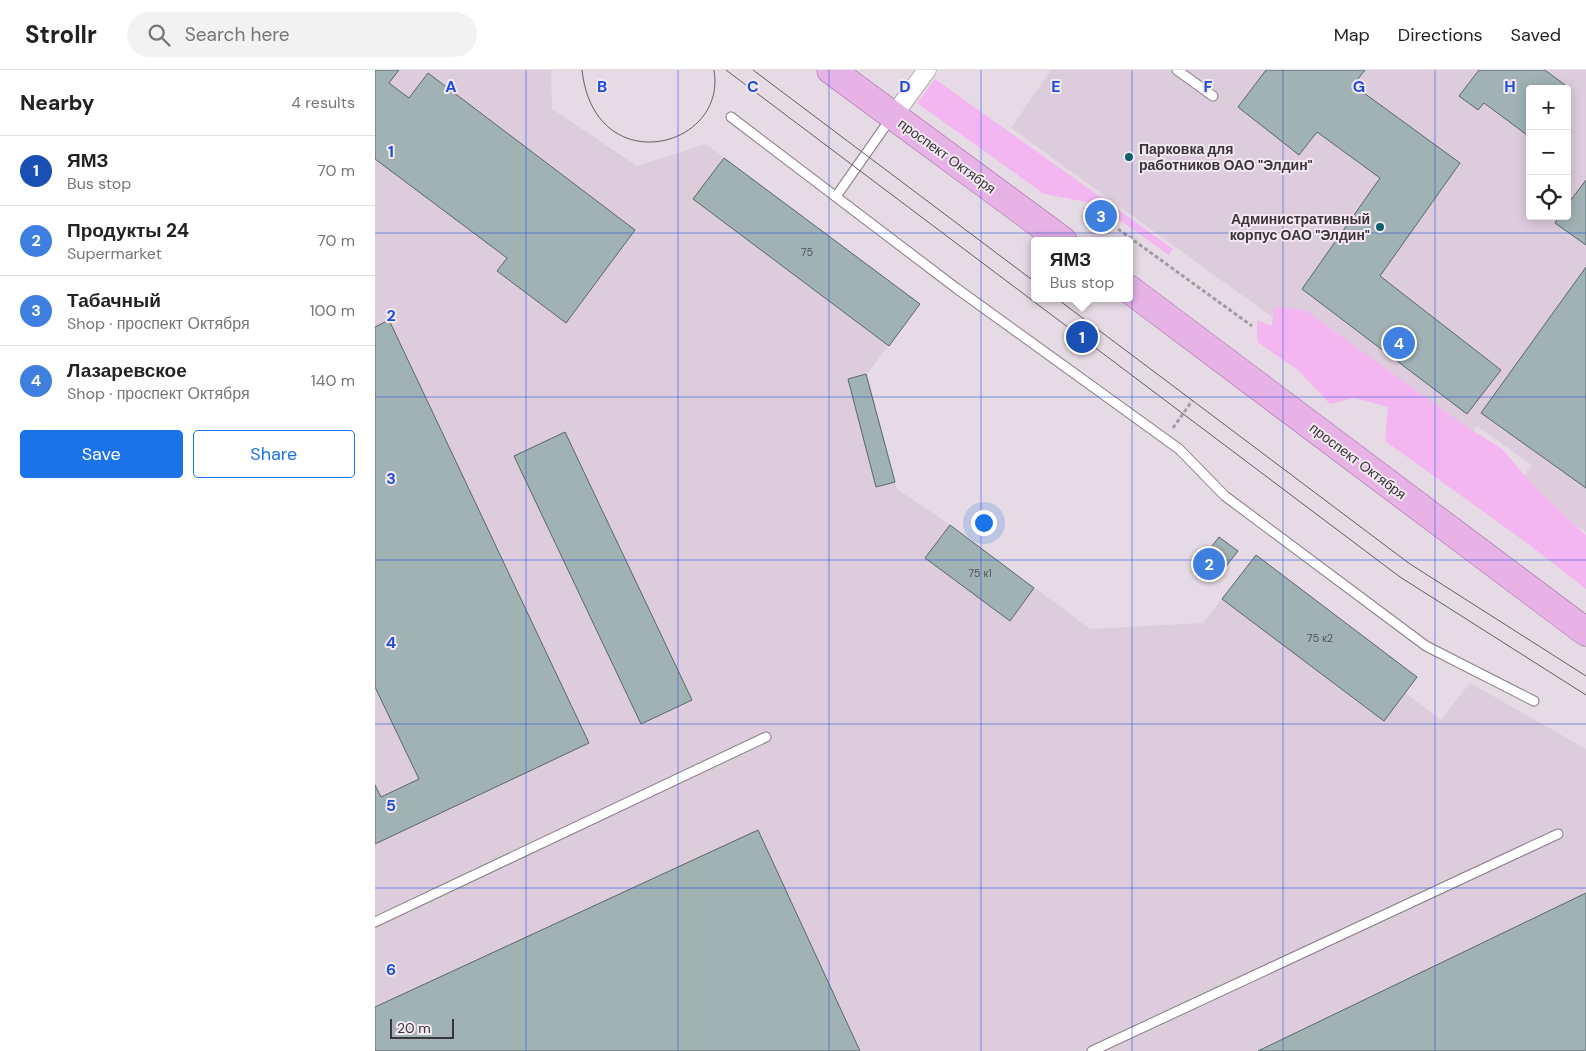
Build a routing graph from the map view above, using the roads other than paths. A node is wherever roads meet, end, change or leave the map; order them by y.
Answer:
1 (831, 70) edge
2 (927, 70) edge
3 (1177, 70) edge
4 (1213, 96) dead end
5 (893, 116) junction
6 (731, 117) dead end
7 (837, 195) junction
8 (1058, 237) edge
9 (1133, 292) edge
10 (1586, 632) edge
11 (1534, 701) dead end
12 (766, 737) dead end
13 (1558, 834) dead end
14 (375, 922) edge
15 (1092, 1051) edge

1 - 5 main road, проспект Октября
2 - 5 street
3 - 4 lane
5 - 7 lane
5 - 8 main road, проспект Октября
6 - 7 lane
7 - 11 lane
9 - 10 main road, проспект Октября
12 - 14 lane
13 - 15 lane

